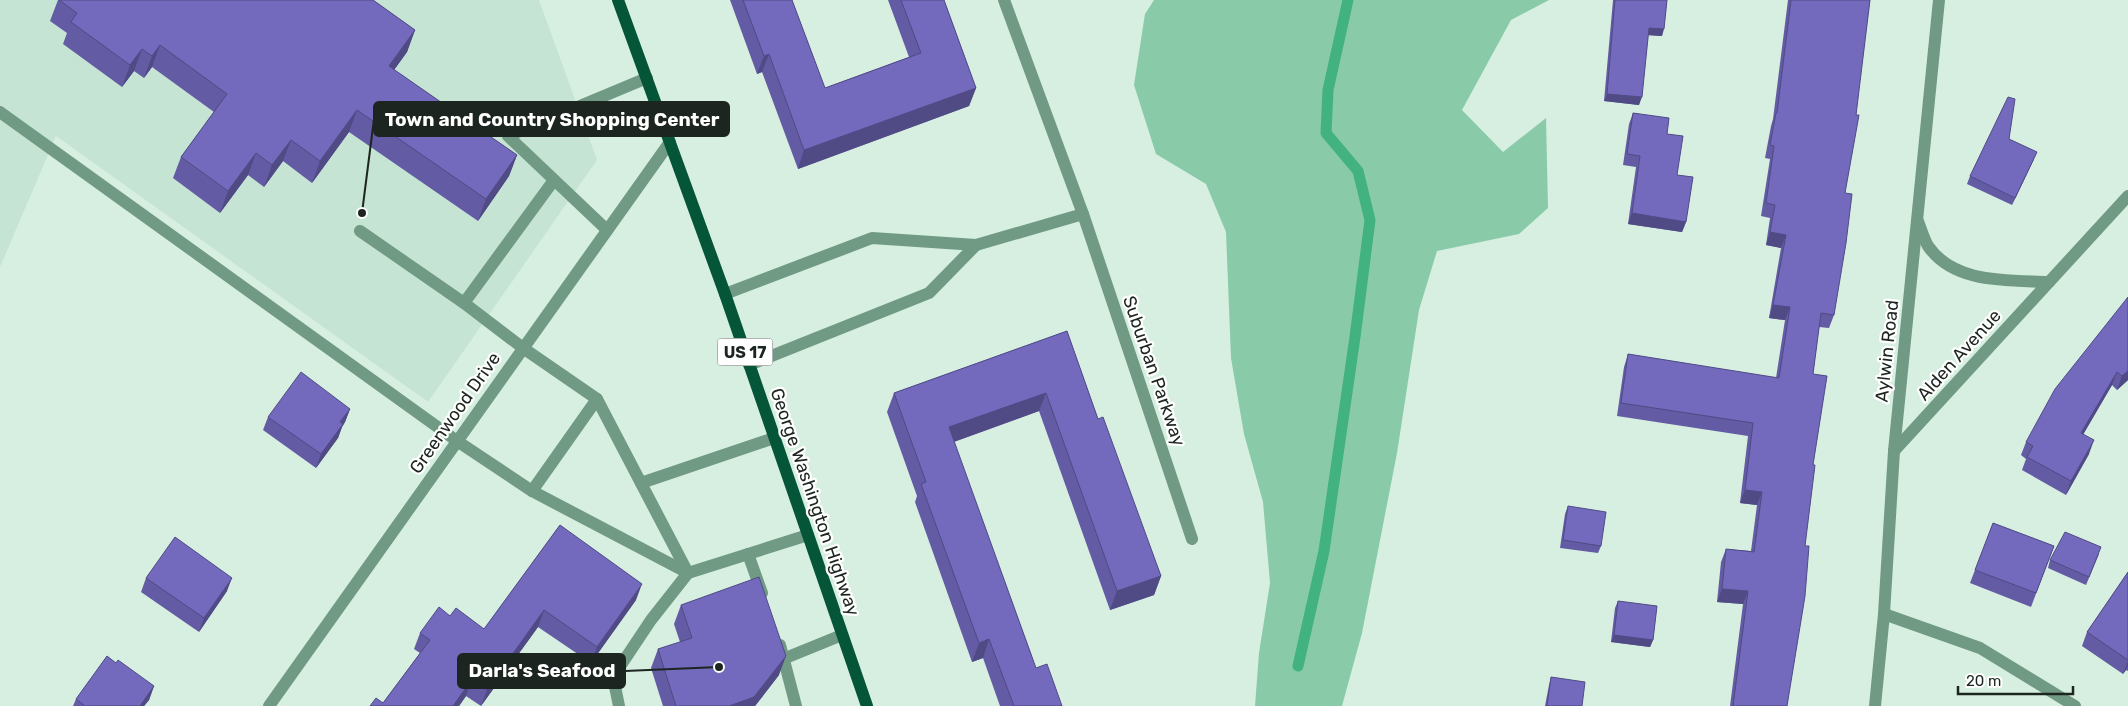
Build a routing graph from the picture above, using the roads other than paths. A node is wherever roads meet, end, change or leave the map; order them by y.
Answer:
1 (618, 0) edge
2 (1004, 0) edge
3 (1939, 0) edge
4 (647, 78) junction
5 (0, 112) edge
6 (670, 142) junction
7 (554, 180) junction
8 (2128, 196) edge
9 (1083, 214) junction
10 (1917, 220) junction
11 (607, 230) junction
12 (360, 231) dead end
13 (976, 246) junction
14 (2048, 282) junction
15 (726, 294) junction
16 (464, 303) junction
17 (523, 348) junction
18 (749, 365) junction
19 (597, 399) junction
20 (774, 438) junction
21 (456, 441) junction
22 (1894, 451) junction
23 (641, 483) junction
24 (532, 491) junction
25 (808, 535) junction
26 (1192, 539) dead end
27 (748, 554) junction
28 (688, 573) junction
29 (767, 605) edge
30 (1884, 614) junction
31 (776, 631) edge
32 (842, 635) junction
33 (784, 659) junction
34 (269, 706) edge
35 (619, 706) edge
36 (796, 706) edge
37 (867, 706) edge
38 (1875, 706) edge
39 (2075, 706) edge

1 - 4 main road, George Washington Highway / US 17
2 - 9 street, Suburban Parkway
3 - 10 street, Aylwin Road
4 - 6 main road, George Washington Highway / US 17
4 - 7 street
5 - 21 street
6 - 11 street, Greenwood Drive
6 - 15 main road, George Washington Highway / US 17
7 - 11 street
7 - 16 street
8 - 14 street, Alden Avenue
9 - 13 street
9 - 26 street, Suburban Parkway
10 - 14 street, Alden Avenue
10 - 22 street, Aylwin Road
11 - 17 street, Greenwood Drive
12 - 16 street
13 - 15 street
13 - 18 street
14 - 22 street, Alden Avenue
15 - 18 main road, George Washington Highway / US 17
16 - 17 street
17 - 19 street
17 - 21 street, Greenwood Drive
18 - 20 main road, George Washington Highway / US 17
19 - 23 street
19 - 24 street
20 - 23 street
20 - 25 main road, George Washington Highway / US 17
21 - 24 street
21 - 34 street, Greenwood Drive
22 - 30 street, Aylwin Road
23 - 28 street
24 - 28 street
25 - 27 street
25 - 32 main road, George Washington Highway / US 17
27 - 28 street
27 - 29 street
28 - 35 street
30 - 38 street, Aylwin Road
30 - 39 street
31 - 33 street
32 - 33 street
32 - 37 main road, George Washington Highway / US 17
33 - 36 street

